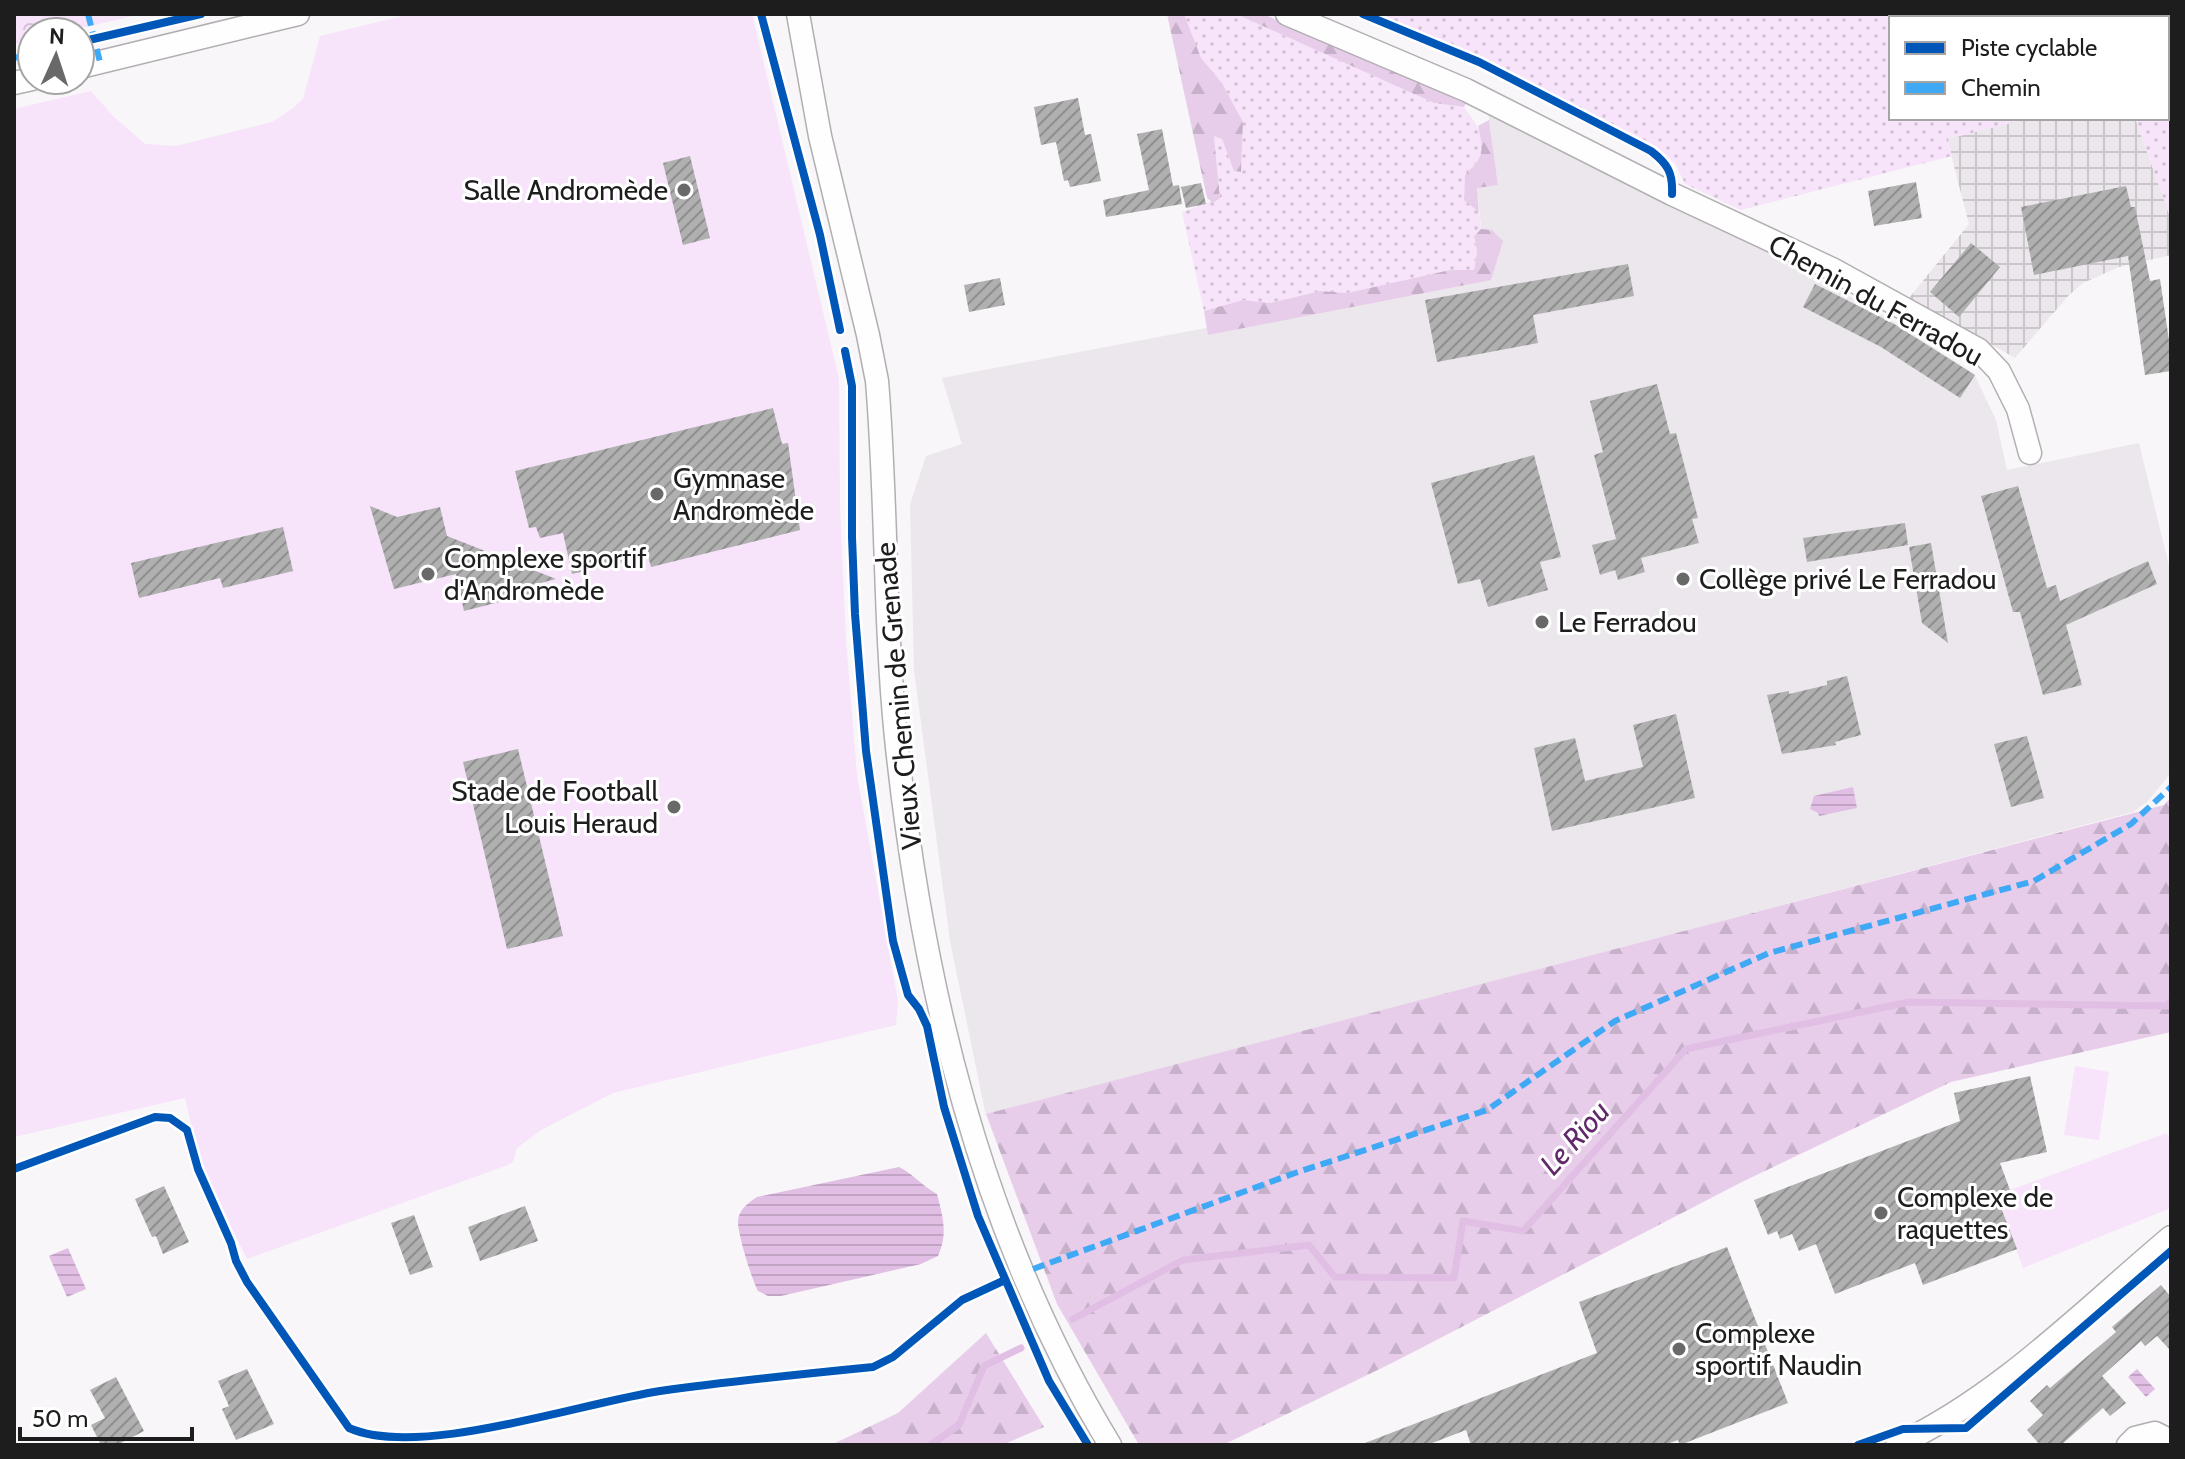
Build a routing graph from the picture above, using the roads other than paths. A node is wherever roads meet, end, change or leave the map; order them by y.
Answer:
1 (298, 14) edge
2 (798, 14) edge
3 (1287, 14) edge
4 (96, 63) edge
5 (2030, 453) dead end
6 (2171, 1237) edge
7 (1933, 1437) edge
8 (1110, 1445) edge
9 (1897, 1445) edge
10 (2128, 1445) edge
11 (2168, 1445) edge

1 - 4 street
2 - 8 street, Vieux Chemin de Grenade
3 - 5 street, Chemin du Ferradou
6 - 7 street
7 - 9 street
10 - 11 street

